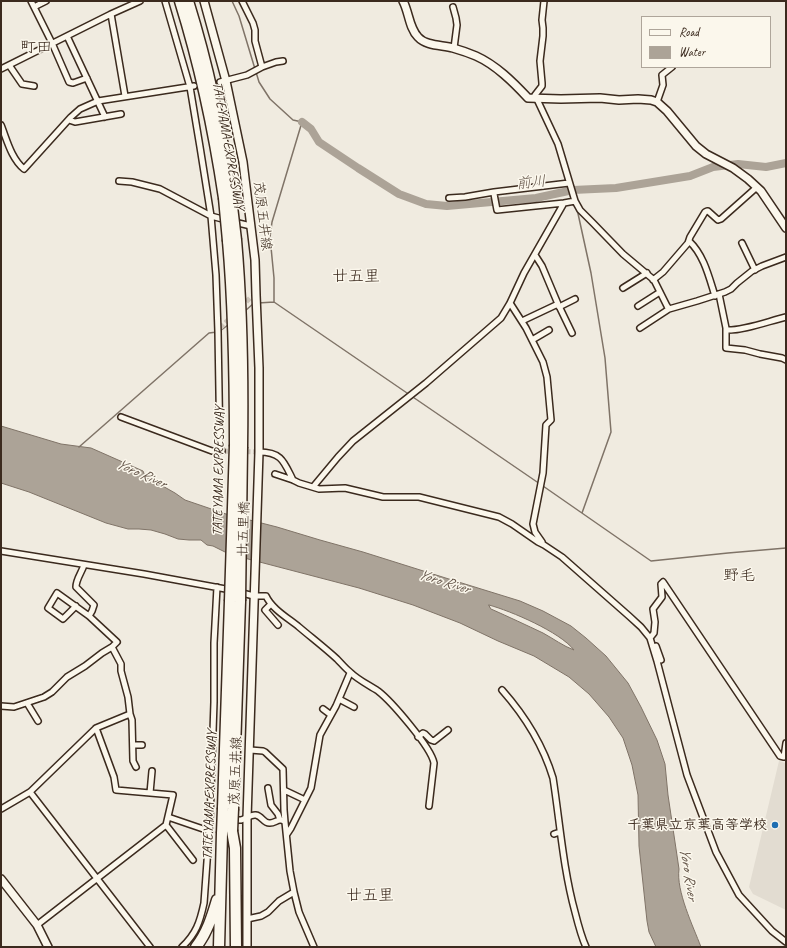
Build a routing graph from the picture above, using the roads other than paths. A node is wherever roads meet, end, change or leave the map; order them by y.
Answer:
1 (31, 1) edge
2 (46, 1) edge
3 (140, 1) edge
4 (164, 1) edge
5 (180, 1) edge
6 (188, 1) edge
7 (204, 1) edge
8 (242, 1) edge
9 (403, 1) edge
10 (544, 1) edge
11 (34, 7) junction
12 (452, 7) dead end
13 (111, 14) junction
14 (67, 36) junction
15 (52, 44) junction
16 (454, 48) junction
17 (283, 61) dead end
18 (9, 65) junction
19 (262, 67) junction
20 (671, 68) edge
21 (1, 69) edge
22 (87, 78) junction
23 (223, 82) junction
24 (34, 86) dead end
25 (192, 86) junction
26 (125, 96) junction
27 (536, 98) junction
28 (98, 100) junction
29 (657, 102) junction
30 (121, 114) dead end
31 (105, 117) junction
32 (69, 120) junction
33 (1, 125) edge
34 (119, 180) dead end
35 (569, 183) junction
36 (757, 187) junction
37 (494, 194) dead end
38 (227, 198) junction
39 (449, 198) dead end
40 (575, 201) junction
41 (564, 203) junction
42 (211, 216) junction
43 (250, 226) junction
44 (786, 228) edge
45 (689, 242) junction
46 (742, 243) dead end
47 (535, 254) junction
48 (786, 257) edge
49 (755, 270) junction
50 (647, 274) junction
51 (653, 280) junction
52 (623, 288) dead end
53 (660, 292) junction
54 (717, 295) junction
55 (575, 299) dead end
56 (510, 303) junction
57 (558, 306) junction
58 (638, 306) dead end
59 (669, 309) junction
60 (786, 316) edge
61 (522, 321) junction
62 (640, 328) dead end
63 (549, 330) dead end
64 (726, 330) junction
65 (572, 333) dead end
66 (532, 340) junction
67 (786, 360) edge
68 (122, 417) dead end
69 (260, 452) junction
70 (259, 463) joint
71 (275, 474) dead end
72 (293, 480) junction
73 (312, 487) junction
74 (544, 545) junction
75 (1, 551) edge
76 (84, 565) junction
77 (217, 587) junction
78 (254, 596) junction
79 (271, 604) junction
80 (76, 606) junction
81 (90, 616) junction
82 (278, 625) dead end
83 (654, 635) junction
84 (112, 647) junction
85 (661, 660) dead end
86 (350, 673) junction
87 (502, 690) dead end
88 (339, 699) junction
89 (27, 703) junction
90 (1, 706) edge
91 (354, 707) dead end
92 (323, 709) dead end
93 (130, 714) junction
94 (331, 715) junction
95 (38, 720) dead end
96 (96, 728) junction
97 (448, 730) dead end
98 (418, 737) junction
99 (786, 743) edge
100 (132, 745) junction
101 (142, 745) dead end
102 (250, 750) junction
103 (136, 766) dead end
104 (152, 771) dead end
105 (268, 788) dead end
106 (284, 790) junction
107 (30, 792) junction
108 (150, 793) junction
109 (305, 800) junction
110 (429, 806) dead end
111 (1, 809) edge
112 (228, 809) junction
113 (168, 817) junction
114 (247, 818) junction
115 (210, 820) junction
116 (283, 821) junction
117 (166, 825) junction
118 (209, 831) junction
119 (232, 831) junction
120 (560, 832) junction
121 (287, 834) junction
122 (554, 834) dead end
123 (192, 860) dead end
124 (1, 879) edge
125 (97, 879) junction
126 (221, 892) junction
127 (294, 892) junction
128 (247, 919) junction
129 (36, 925) junction
130 (786, 942) edge
131 (48, 947) edge
132 (150, 947) edge
133 (182, 947) edge
134 (196, 947) edge
135 (220, 947) edge
136 (229, 947) edge
137 (236, 947) edge
138 (247, 947) edge
139 (314, 947) edge
140 (586, 947) edge

1 - 11 street
2 - 11 street
3 - 13 street
4 - 25 street
5 - 38 highway, TATEYAMA EXPRESSWAY
6 - 38 highway, TATEYAMA EXPRESSWAY
7 - 23 main road, 茂原五井線
8 - 19 street
9 - 16 main road
10 - 27 street
11 - 15 street
12 - 16 street
13 - 14 street
13 - 26 street
14 - 15 street
14 - 22 street
15 - 18 street
15 - 22 street
16 - 27 main road
17 - 19 street
18 - 21 street
18 - 24 street
19 - 23 street
20 - 29 street
22 - 28 street
23 - 43 main road, 茂原五井線
25 - 26 street
25 - 42 street
26 - 28 street
27 - 29 main road
27 - 35 street
28 - 31 street
28 - 32 street
29 - 36 main road
30 - 31 street
31 - 32 street
32 - 33 street
34 - 42 street
35 - 39 street
35 - 40 street
36 - 44 main road
36 - 45 street
37 - 41 street
38 - 112 highway, TATEYAMA EXPRESSWAY, bridge
40 - 41 street
40 - 50 street
41 - 47 street
42 - 43 street
42 - 68 street
43 - 69 main road, 茂原五井線
45 - 51 street
45 - 54 street
46 - 49 street
47 - 56 street
47 - 57 street
48 - 49 street
49 - 54 street
50 - 51 street
50 - 52 street
51 - 53 street
53 - 58 street
53 - 59 street
54 - 59 street
54 - 64 street
55 - 57 street
56 - 61 street
56 - 73 street
57 - 61 street
57 - 65 street
59 - 62 street
60 - 64 street
61 - 66 street
63 - 66 street
64 - 67 street
66 - 74 street
69 - 70 main road, 茂原五井線
69 - 72 street
70 - 78 main road, 廿五里橋
71 - 72 street
72 - 73 street
73 - 74 street
74 - 83 street
75 - 76 street
76 - 77 street
76 - 81 street
77 - 78 street
77 - 115 street
78 - 79 street
78 - 102 main road, 茂原五井線
79 - 82 street
79 - 86 street
80 - 80 street
80 - 81 street
81 - 84 street
83 - 85 street
83 - 99 street
83 - 130 street
84 - 89 street
84 - 93 street
86 - 88 street
86 - 98 street
87 - 120 street
88 - 91 street
88 - 94 street
89 - 90 street
89 - 95 street
92 - 94 street
93 - 96 street
93 - 100 street
94 - 109 street
96 - 107 street
96 - 108 street
97 - 98 street
98 - 110 street
100 - 101 street
100 - 103 street
102 - 106 street
102 - 114 main road, 茂原五井線
104 - 108 street
105 - 116 street
106 - 109 street
106 - 116 street
107 - 111 street
107 - 125 street
108 - 113 street
109 - 121 street
112 - 119 highway, TATEYAMA EXPRESSWAY, bridge
112 - 126 highway, TATEYAMA EXPRESSWAY, bridge
113 - 117 street
113 - 118 street
114 - 115 street
114 - 116 street
114 - 128 main road, 茂原五井線
115 - 118 street
116 - 121 street
117 - 123 street
117 - 125 street
118 - 133 street
119 - 136 highway, TATEYAMA EXPRESSWAY
119 - 137 highway
120 - 122 street
120 - 140 street
121 - 127 street
124 - 129 main road
125 - 129 street
125 - 132 street
126 - 134 highway
126 - 135 highway, TATEYAMA EXPRESSWAY
127 - 128 street
127 - 139 street
128 - 138 main road, 茂原五井線
129 - 131 main road

